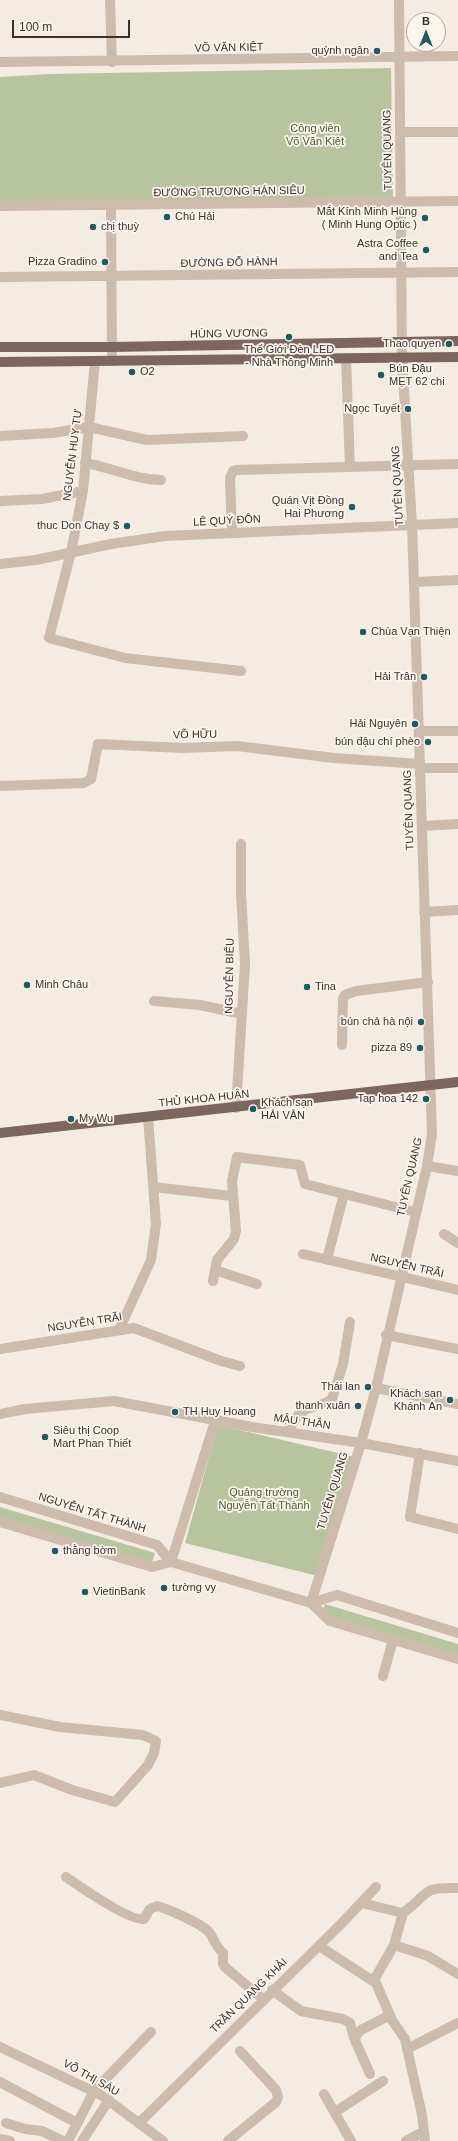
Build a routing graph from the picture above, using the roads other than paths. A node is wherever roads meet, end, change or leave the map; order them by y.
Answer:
1 (110, 0) edge
2 (399, 0) edge
3 (458, 56) edge
4 (400, 57) junction
5 (0, 62) edge
6 (112, 62) junction
7 (400, 132) junction
8 (458, 132) edge
9 (458, 201) edge
10 (401, 202) junction
11 (110, 205) junction
12 (0, 206) edge
13 (458, 272) edge
14 (402, 273) junction
15 (111, 276) junction
16 (0, 278) edge
17 (458, 341) edge
18 (402, 343) junction
19 (0, 347) edge
20 (112, 347) junction
21 (458, 357) edge
22 (346, 358) junction
23 (402, 358) junction
24 (96, 361) junction
25 (112, 361) junction
26 (0, 362) edge
27 (89, 427) junction
28 (0, 436) edge
29 (243, 436) dead end
30 (85, 463) junction
31 (458, 464) edge
32 (409, 466) junction
33 (350, 467) junction
34 (161, 480) dead end
35 (83, 490) junction
36 (0, 501) edge
37 (458, 523) edge
38 (412, 525) junction
39 (232, 532) junction
40 (70, 552) junction
41 (0, 564) edge
42 (458, 580) edge
43 (414, 582) junction
44 (241, 671) dead end
45 (458, 731) edge
46 (419, 732) junction
47 (420, 766) junction
48 (458, 768) edge
49 (0, 786) edge
50 (458, 824) edge
51 (422, 826) junction
52 (241, 844) dead end
53 (458, 910) edge
54 (424, 912) junction
55 (428, 982) junction
56 (154, 1001) dead end
57 (242, 1014) junction
58 (342, 1045) dead end
59 (458, 1082) edge
60 (430, 1085) junction
61 (236, 1108) junction
62 (148, 1117) junction
63 (0, 1133) edge
64 (427, 1166) junction
65 (458, 1171) edge
66 (153, 1187) junction
67 (344, 1194) junction
68 (232, 1196) junction
69 (415, 1212) junction
70 (444, 1234) dead end
71 (458, 1243) edge
72 (303, 1254) dead end
73 (327, 1259) junction
74 (400, 1276) junction
75 (257, 1284) dead end
76 (458, 1290) edge
77 (350, 1322) dead end
78 (119, 1330) junction
79 (386, 1335) junction
80 (0, 1349) edge
81 (458, 1349) edge
82 (240, 1366) dead end
83 (376, 1388) junction
84 (458, 1404) edge
85 (0, 1414) edge
86 (215, 1421) junction
87 (287, 1432) junction
88 (360, 1443) junction
89 (420, 1453) junction
90 (458, 1460) edge
91 (0, 1497) edge
92 (0, 1522) edge
93 (458, 1529) edge
94 (171, 1562) junction
95 (311, 1603) junction
96 (458, 1633) edge
97 (393, 1640) junction
98 (458, 1659) edge
99 (383, 1676) dead end
100 (0, 1714) edge
101 (0, 1783) edge
102 (66, 1877) dead end
103 (376, 1887) dead end
104 (458, 1888) edge
105 (361, 1903) junction
106 (403, 1913) junction
107 (394, 1945) junction
108 (319, 1946) junction
109 (458, 1974) edge
110 (374, 1980) junction
111 (272, 1990) junction
112 (263, 1999) junction
113 (390, 2015) junction
114 (458, 2023) edge
115 (151, 2032) dead end
116 (354, 2038) junction
117 (0, 2047) edge
118 (407, 2049) junction
119 (240, 2051) dead end
120 (370, 2074) dead end
121 (383, 2081) dead end
122 (0, 2082) edge
123 (94, 2091) junction
124 (324, 2094) dead end
125 (109, 2100) junction
126 (334, 2112) junction
127 (6, 2123) dead end
128 (77, 2123) junction
129 (139, 2123) junction
130 (424, 2136) edge
131 (0, 2139) edge
132 (10, 2141) edge
133 (63, 2141) edge
134 (68, 2141) edge
135 (82, 2141) edge
136 (163, 2141) edge
137 (228, 2141) edge
138 (351, 2141) edge
139 (406, 2141) edge

1 - 6 street
2 - 4 street, TUYÊN QUANG
3 - 4 street, VÕ VĂN KIỆT
4 - 6 street, VÕ VĂN KIỆT
4 - 7 street, TUYÊN QUANG
5 - 6 street, VÕ VĂN KIỆT
7 - 8 street
7 - 10 street, TUYÊN QUANG
9 - 10 street, ĐƯỜNG TRƯƠNG HÁN SIÊU
10 - 11 street, ĐƯỜNG TRƯƠNG HÁN SIÊU
10 - 14 street, TUYÊN QUANG
11 - 12 street, ĐƯỜNG TRƯƠNG HÁN SIÊU
11 - 15 street
13 - 14 street, ĐƯỜNG ĐỖ HÀNH
14 - 15 street, ĐƯỜNG ĐỖ HÀNH
14 - 18 street, TUYÊN QUANG
15 - 16 street, ĐƯỜNG ĐỖ HÀNH
15 - 20 street
17 - 18 main road, HÙNG VƯƠNG
18 - 20 main road, HÙNG VƯƠNG
18 - 23 street, TUYÊN QUANG
19 - 20 main road, HÙNG VƯƠNG
20 - 25 street
21 - 23 main road
22 - 23 main road
22 - 25 main road
22 - 33 street
23 - 32 street, TUYÊN QUANG
24 - 25 main road
24 - 26 main road
24 - 27 street, NGUYỄN HUY TỰ
27 - 28 street
27 - 29 street
27 - 30 street, NGUYỄN HUY TỰ
30 - 34 street
30 - 35 street, NGUYỄN HUY TỰ
31 - 32 street
32 - 33 street
32 - 38 street, TUYÊN QUANG
33 - 39 street
35 - 36 street
35 - 40 street, NGUYỄN HUY TỰ
37 - 38 street, LÊ QUÝ ĐÔN
38 - 39 street, LÊ QUÝ ĐÔN
38 - 43 street, TUYÊN QUANG
39 - 40 street, LÊ QUÝ ĐÔN
40 - 41 street, LÊ QUÝ ĐÔN
40 - 44 street, NGUYỄN HUY TỰ
42 - 43 street
43 - 46 street, TUYÊN QUANG
45 - 46 street
46 - 47 street, TUYÊN QUANG
47 - 48 street
47 - 49 street, VÕ HỮU
47 - 51 street, TUYÊN QUANG
50 - 51 street
51 - 54 street, TUYÊN QUANG
52 - 57 street, NGUYỄN BIỂU
53 - 54 street
54 - 55 street, TUYÊN QUANG
55 - 58 street
55 - 60 street, TUYÊN QUANG
56 - 57 street
57 - 61 street, NGUYỄN BIỂU
59 - 60 main road, THỦ KHOA HUÂN
60 - 61 main road, THỦ KHOA HUÂN
60 - 64 street, TUYÊN QUANG
61 - 62 main road, THỦ KHOA HUÂN
62 - 63 main road, THỦ KHOA HUÂN
62 - 66 street
64 - 65 street
64 - 69 street, TUYÊN QUANG
66 - 68 street
66 - 78 street
67 - 68 street
67 - 69 street
67 - 73 street
68 - 75 street
69 - 74 street, TUYÊN QUANG
70 - 71 street
72 - 73 street, NGUYỄN TRÃI
73 - 74 street, NGUYỄN TRÃI
74 - 76 street, NGUYỄN TRÃI
74 - 79 street, TUYÊN QUANG
77 - 87 street
78 - 80 street, NGUYỄN TRÃI
78 - 82 street, NGUYỄN TRÃI
79 - 81 street
79 - 83 street, TUYÊN QUANG
83 - 84 street
83 - 88 street, TUYÊN QUANG
85 - 86 street, MẬU THÂN
86 - 87 street, MẬU THÂN
86 - 94 street
87 - 88 street, MẬU THÂN
88 - 89 street, MẬU THÂN
88 - 95 street, TUYÊN QUANG
89 - 90 street, MẬU THÂN
89 - 93 street
91 - 94 street, NGUYỄN TẤT THÀNH
92 - 94 street
94 - 95 street
95 - 96 street
95 - 97 street
97 - 98 street
97 - 99 street
100 - 101 street
102 - 112 street
103 - 105 street, TRẦN QUANG KHẢI
104 - 106 street
105 - 106 street
105 - 108 street, TRẦN QUANG KHẢI
106 - 107 street
107 - 109 street
107 - 110 street
108 - 110 street
108 - 111 street, TRẦN QUANG KHẢI
110 - 113 street
111 - 112 street, TRẦN QUANG KHẢI
111 - 116 street
112 - 129 street, TRẦN QUANG KHẢI
113 - 116 street
113 - 118 street
114 - 118 street
115 - 123 street
116 - 120 street
117 - 123 street, VÕ THỊ SÁU
118 - 130 street
119 - 137 street
121 - 126 street
122 - 128 street
123 - 125 street, VÕ THỊ SÁU
123 - 128 street
124 - 126 street
125 - 129 street, VÕ THỊ SÁU
125 - 135 street
126 - 138 street
127 - 133 street
128 - 134 street
129 - 136 street, VÕ THỊ SÁU
130 - 139 street
131 - 132 street

